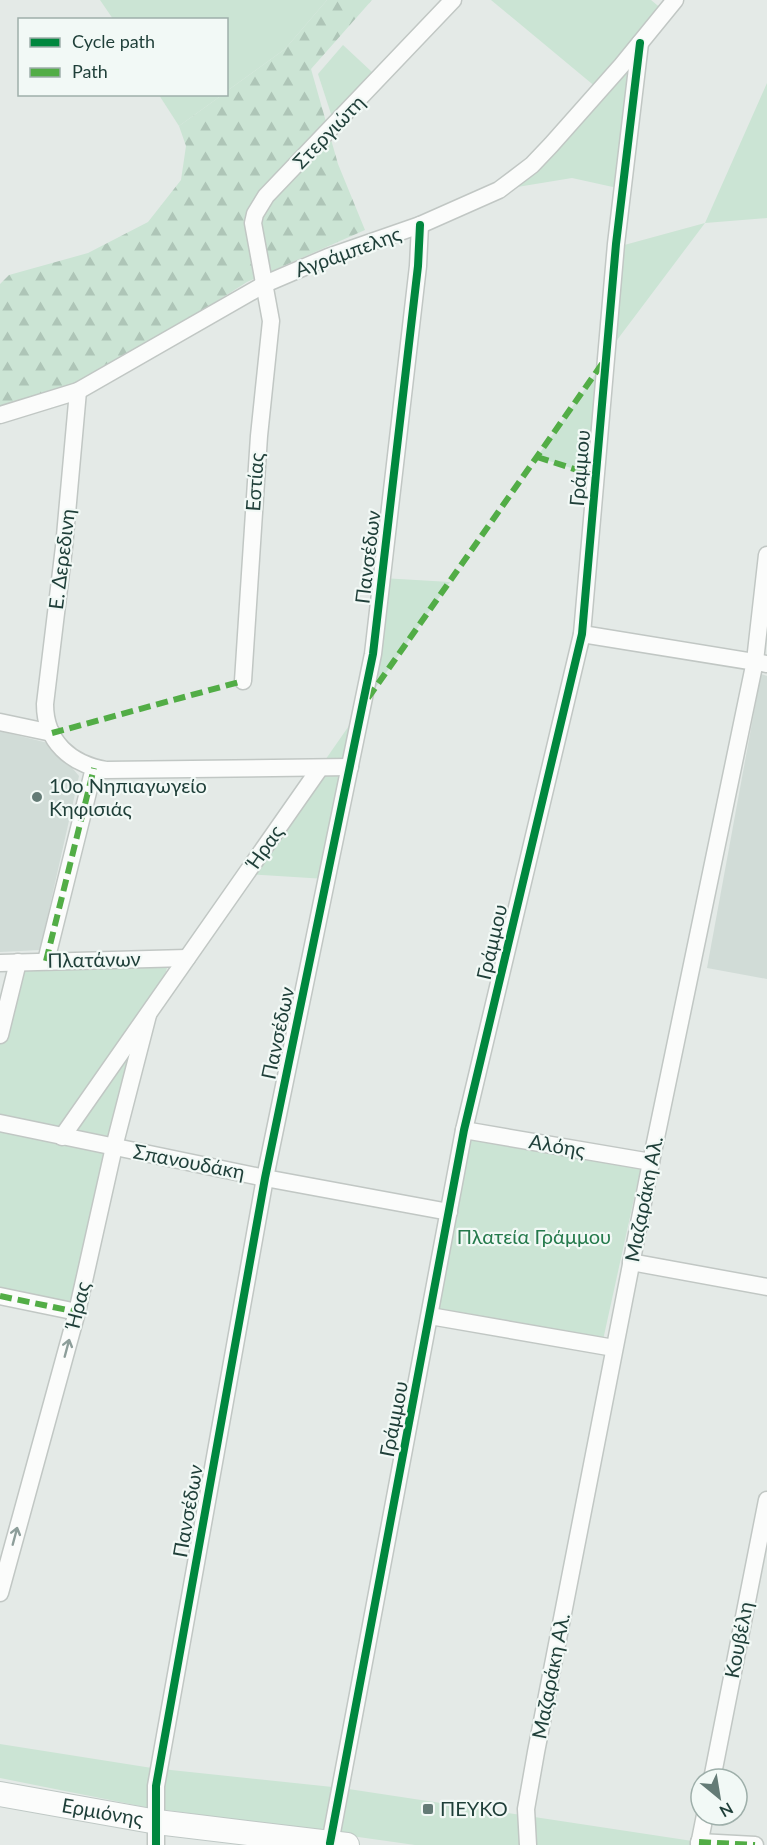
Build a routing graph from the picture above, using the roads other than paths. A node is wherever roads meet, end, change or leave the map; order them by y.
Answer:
1 (453, 0) edge
2 (675, 0) edge
3 (640, 42) junction
4 (420, 225) junction
5 (265, 284) junction
6 (78, 391) junction
7 (0, 415) edge
8 (767, 555) edge
9 (582, 634) junction
10 (761, 662) edge
11 (243, 681) dead end
12 (0, 722) edge
13 (51, 729) junction
14 (350, 767) junction
15 (94, 768) junction
16 (320, 768) junction
17 (188, 958) junction
18 (46, 960) junction
19 (18, 962) junction
20 (0, 963) edge
21 (148, 1015) junction
22 (0, 1035) edge
23 (0, 1123) edge
24 (464, 1130) junction
25 (62, 1137) junction
26 (114, 1147) junction
27 (651, 1162) junction
28 (265, 1178) junction
29 (449, 1212) junction
30 (631, 1262) junction
31 (767, 1287) edge
32 (0, 1296) edge
33 (77, 1311) junction
34 (430, 1316) junction
35 (614, 1348) junction
36 (767, 1500) edge
37 (0, 1593) edge
38 (714, 1767) edge
39 (0, 1794) edge
40 (703, 1827) edge
41 (157, 1834) edge
42 (767, 1836) edge
43 (340, 1844) edge
44 (699, 1844) edge
45 (528, 1845) edge
46 (755, 1845) edge
47 (760, 1845) edge

1 - 5 street, Στεργιώτη
2 - 3 street, Αγράμπελης
3 - 4 street, Αγράμπελης
3 - 9 street, Γράμμου
4 - 5 street, Αγράμπελης
4 - 14 street, Πανσέδων
5 - 6 street, Αγράμπελης
5 - 11 street, Εστίας
6 - 7 street, Αγράμπελης
6 - 13 street, Ε. Δερεδινη
8 - 10 street, Μαζαράκη Αλ.
9 - 10 street
9 - 24 street, Γράμμου
10 - 27 street, Μαζαράκη Αλ.
12 - 13 street
13 - 15 street
14 - 16 street
14 - 28 street, Πανσέδων
15 - 16 street
15 - 18 street
16 - 17 street, Ήρας
17 - 18 street, Πλατάνων
17 - 21 street, Ήρας
18 - 19 street, Πλατάνων
19 - 20 street, Πλατάνων
19 - 22 street
21 - 25 street, Ήρας
21 - 26 street, Ήρας
23 - 25 street, Σπανουδάκη
24 - 27 street, Αλόης
24 - 29 street, Γράμμου
25 - 26 street, Σπανουδάκη
26 - 28 street, Σπανουδάκη
26 - 33 street, Ήρας
27 - 30 street, Μαζαράκη Αλ.
28 - 29 street, Σπανουδάκη
28 - 41 street, Πανσέδων
29 - 34 street, Γράμμου
30 - 31 street
30 - 35 street, Μαζαράκη Αλ.
32 - 33 street
37 -> 33 street, Ήρας
34 - 35 street
34 - 43 street, Γράμμου
35 - 45 street, Μαζαράκη Αλ.
36 - 38 street, Κουβέλη
39 - 41 street, Ερμιόνης
40 - 44 street
41 - 43 street, Ερμιόνης
42 - 47 street
44 - 46 street

